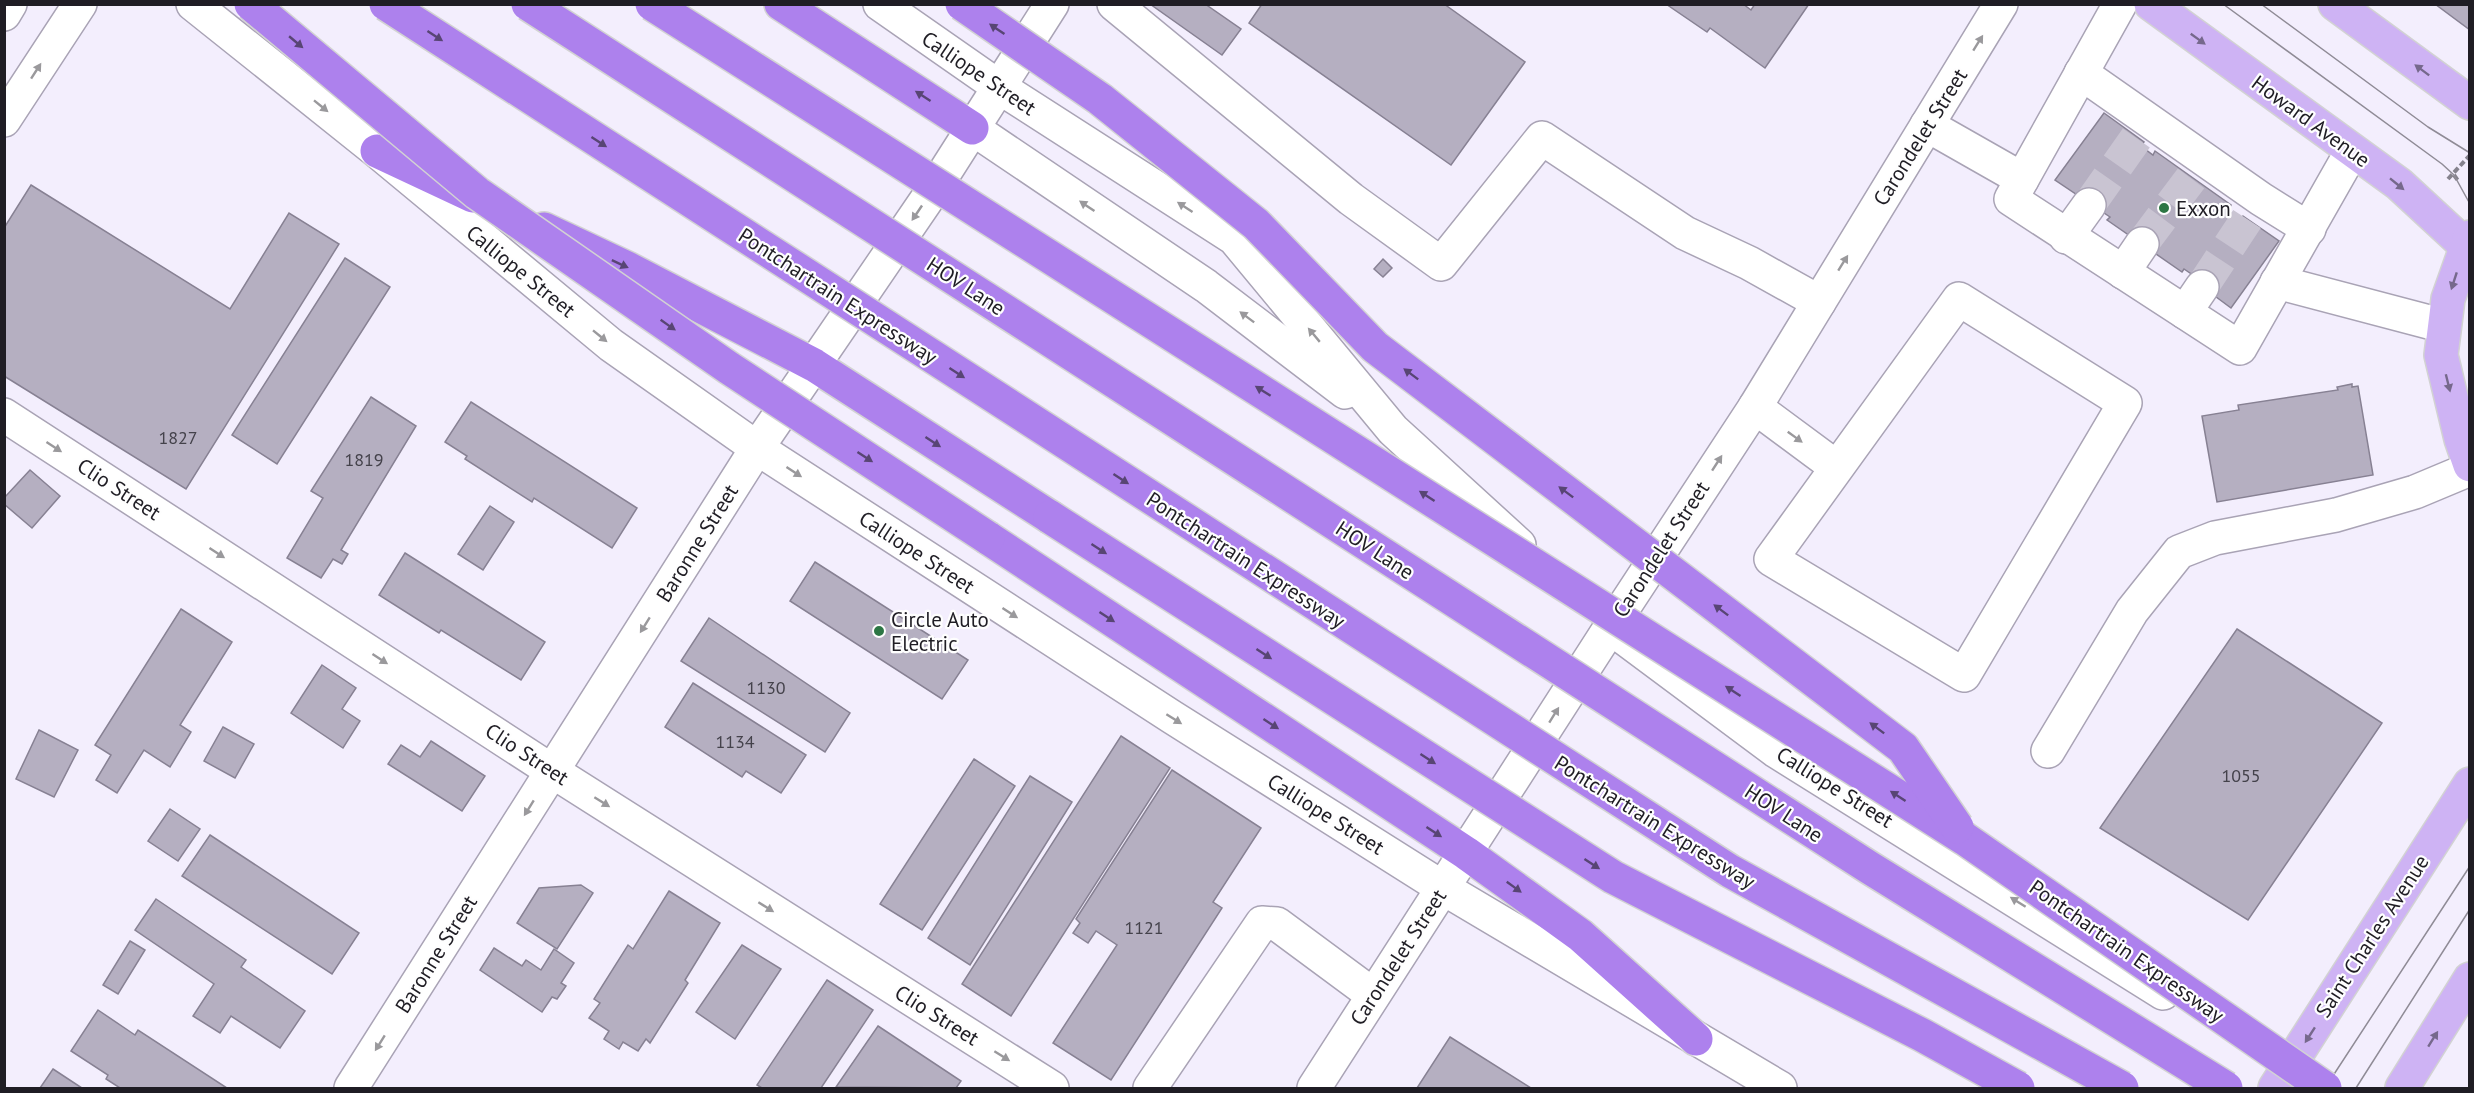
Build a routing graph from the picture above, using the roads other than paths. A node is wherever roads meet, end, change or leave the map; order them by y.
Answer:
1 (10, 4) edge
2 (80, 4) edge
3 (193, 4) edge
4 (251, 4) edge
5 (386, 4) edge
6 (528, 4) edge
7 (652, 4) edge
8 (880, 4) edge
9 (962, 4) edge
10 (1052, 4) edge
11 (1114, 4) edge
12 (2001, 4) edge
13 (2120, 4) edge
14 (2151, 4) edge
15 (2335, 4) edge
16 (781, 5) edge
17 (4, 14) edge
18 (2081, 73) junction
19 (999, 87) junction
20 (2469, 104) edge
21 (4, 120) edge
22 (1927, 125) junction
23 (972, 128) junction
24 (377, 151) junction
25 (2352, 151) junction
26 (2022, 179) junction
27 (2089, 205) tunnel mouth
28 (2309, 229) junction
29 (2066, 237) junction
30 (2467, 241) edge
31 (2142, 244) tunnel mouth
32 (2123, 272) junction
33 (2277, 282) junction
34 (1819, 302) junction
35 (2444, 326) junction
36 (814, 365) junction
37 (1755, 407) junction
38 (4, 415) edge
39 (1393, 430) junction
40 (757, 448) junction
41 (1836, 467) junction
42 (2469, 467) edge
43 (1610, 628) junction
44 (2048, 751) dead end
45 (552, 771) junction
46 (2469, 784) edge
47 (1965, 839) junction
48 (1466, 853) junction
49 (1443, 888) junction
50 (2469, 979) edge
51 (1373, 995) junction
52 (1696, 1039) junction
53 (2281, 1080) edge
54 (351, 1089) edge
55 (1052, 1089) edge
56 (1150, 1089) edge
57 (1314, 1089) edge
58 (1780, 1089) edge
59 (2018, 1089) edge
60 (2122, 1089) edge
61 (2226, 1089) edge
62 (2317, 1089) edge
63 (2325, 1089) edge
64 (2402, 1089) edge

1 - 17 street
21 -> 2 street
3 -> 24 street, Calliope Street
4 -> 48 highway, bridge
5 -> 60 highway, Pontchartrain Expressway, bridge
6 - 61 highway, HOV Lane, bridge
47 -> 7 highway, Pontchartrain Expressway, bridge
8 - 19 street, Calliope Street
47 -> 9 highway, bridge
10 - 19 street, Baronne Street
11 - 34 street
22 -> 12 street, Carondelet Street
13 - 18 street
14 -> 25 main road, Howard Avenue
20 -> 15 main road
23 -> 16 highway
18 - 26 street
18 - 28 street
19 - 23 street, Baronne Street
39 -> 19 street, Calliope Street
22 - 26 street
34 -> 22 street, Carondelet Street
23 -> 36 street, Baronne Street
39 -> 23 street, Calliope Street
24 -> 36 highway
24 -> 40 street, Calliope Street
25 - 28 street
25 -> 30 main road, Howard Avenue
26 - 29 street
27 - 29 street
28 - 33 street
29 - 32 street
30 -> 35 main road
31 - 32 street
32 - 33 street
33 - 35 street
34 - 37 street, Carondelet Street
35 -> 42 main road
36 - 40 street, Baronne Street
36 -> 59 highway, bridge
37 -> 41 street
43 -> 37 street, Carondelet Street
38 -> 45 street, Clio Street
39 - 43 street, Calliope Street
40 -> 45 street, Baronne Street
40 -> 49 street, Calliope Street
41 - 41 street
42 - 44 street
48 -> 43 street, Carondelet Street
53 -> 43 street, Calliope Street
45 -> 54 street, Baronne Street
45 -> 55 street, Clio Street
46 -> 53 main road, Saint Charles Avenue
47 - 63 highway, Pontchartrain Expressway, bridge
48 - 49 street, Carondelet Street
48 -> 52 highway
49 - 51 street, Carondelet Street
49 - 52 street, Calliope Street
64 -> 50 main road
51 - 56 street
51 - 57 street, Carondelet Street
52 - 58 street, Calliope Street
53 - 62 street, Calliope Street

